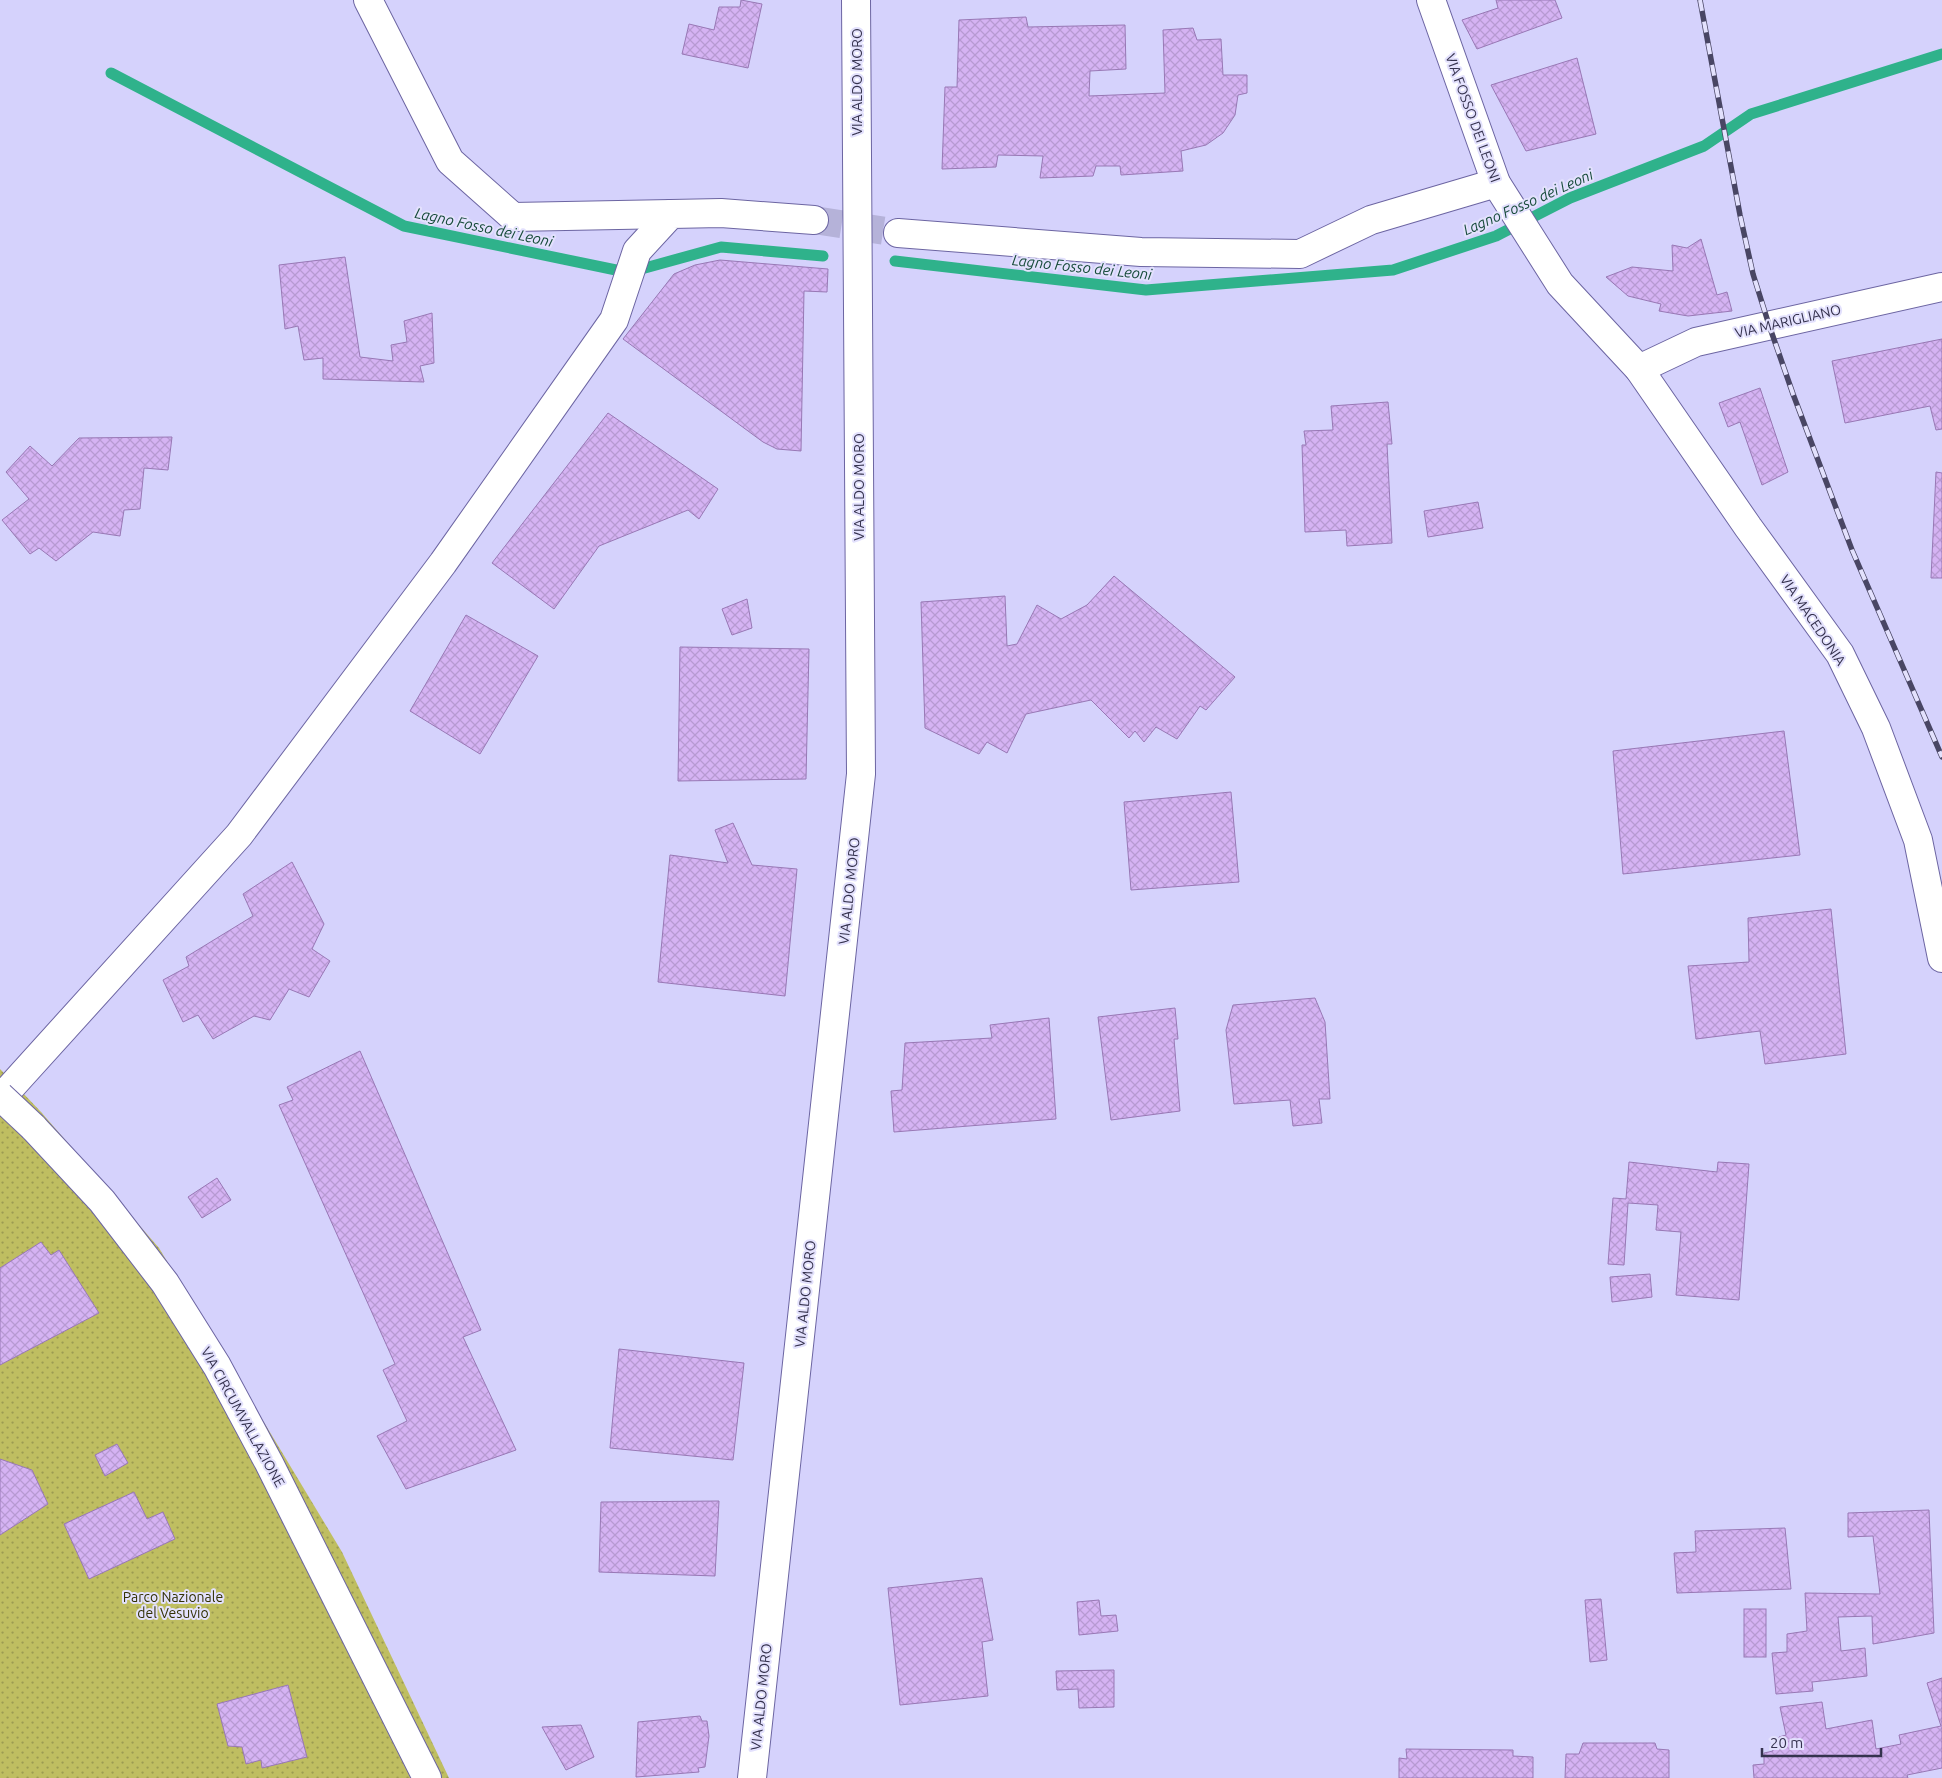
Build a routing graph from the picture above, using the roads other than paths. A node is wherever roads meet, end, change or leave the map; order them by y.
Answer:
1 (368, 0) edge
2 (856, 0) edge
3 (1431, 0) edge
4 (1496, 184) junction
5 (671, 214) junction
6 (814, 220) tunnel mouth
7 (898, 233) tunnel mouth
8 (1942, 287) edge
9 (1639, 369) junction
10 (1942, 958) edge
11 (0, 1098) edge
12 (427, 1778) edge
13 (752, 1778) edge

1 - 5 street
2 - 13 street, VIA ALDO MORO
3 - 4 street, VIA FOSSO DEI LEONI
4 - 7 street
4 - 9 street, VIA FOSSO DEI LEONI
5 - 6 street
5 - 11 street
8 - 9 street, VIA MARIGLIANO
9 - 10 street, VIA MACEDONIA
11 - 12 street, VIA CIRCUMVALLAZIONE, bridge

